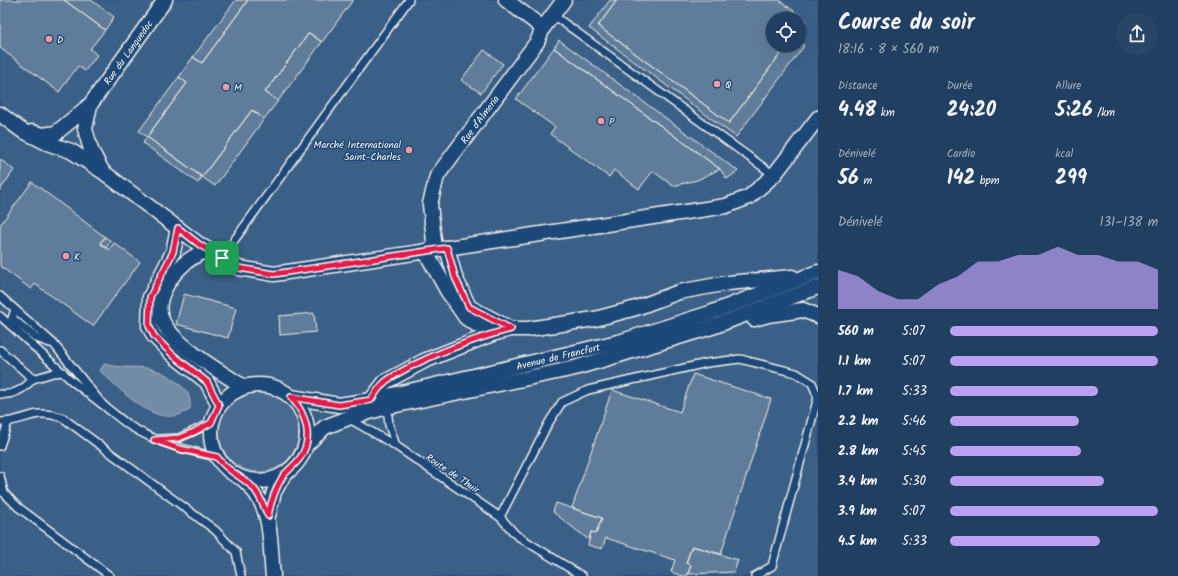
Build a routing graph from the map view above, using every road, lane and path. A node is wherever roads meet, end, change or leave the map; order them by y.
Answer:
1 (165, 0) edge
2 (409, 0) edge
3 (506, 0) edge
4 (564, 0) edge
5 (553, 15) junction
6 (543, 28) junction
7 (90, 105) junction
8 (0, 114) edge
9 (818, 118) edge
10 (21, 130) junction
11 (102, 171) junction
12 (774, 175) junction
13 (178, 228) junction
14 (207, 249) junction
15 (436, 250) junction
16 (222, 258) junction
17 (812, 274) edge
18 (818, 287) edge
19 (0, 296) edge
20 (15, 310) junction
21 (0, 316) edge
22 (818, 316) edge
23 (9, 320) junction
24 (0, 328) edge
25 (511, 329) junction
26 (492, 334) junction
27 (52, 343) junction
28 (0, 350) edge
29 (608, 358) junction
30 (62, 372) junction
31 (33, 379) junction
32 (244, 387) junction
33 (0, 394) edge
34 (291, 397) junction
35 (371, 400) junction
36 (103, 405) junction
37 (219, 405) junction
38 (387, 407) junction
39 (348, 418) junction
40 (0, 422) edge
41 (8, 422) junction
42 (211, 423) junction
43 (154, 440) junction
44 (306, 445) junction
45 (0, 446) edge
46 (396, 446) junction
47 (217, 457) junction
48 (284, 474) junction
49 (0, 476) edge
50 (242, 479) junction
51 (2, 492) edge
52 (268, 516) junction
53 (500, 517) junction
54 (110, 576) edge
55 (241, 576) edge
56 (273, 576) edge
57 (582, 576) edge
58 (755, 576) edge

1 - 7 street, Rue du Languedoc
2 - 16 lane
3 - 6 street
4 - 5 street, Rue d'Almeria
5 - 6 street, Rue d'Almeria
5 - 12 lane
6 - 15 street, Rue d'Almeria
7 - 10 street, Rue du Languedoc
7 - 11 street, Rue du Languedoc
8 - 10 street
9 - 12 street
10 - 11 street
11 - 13 street
12 - 15 street
13 - 14 street
13 - 37 street
14 - 16 street
14 - 32 street
15 - 16 street
15 - 25 street
15 - 26 street
17 - 25 street
17 - 35 street, Avenue de Francfort
18 - 29 street, Avenue de Francfort
19 - 20 lane
20 - 23 lane
20 - 27 lane
21 - 23 lane
22 - 29 street
23 - 24 lane
23 - 27 lane
23 - 30 lane
25 - 26 street
26 - 35 street
27 - 36 lane
28 - 31 lane
29 - 38 street, Avenue de Francfort
30 - 31 lane
30 - 36 lane
31 - 33 lane
32 - 34 street
32 - 37 street
34 - 35 street, Avenue de Francfort
34 - 44 street
36 - 43 lane
37 - 42 street
38 - 39 street, Avenue de Francfort
38 - 46 lane
39 - 44 street, Avenue de Francfort
39 - 46 lane, Route de Thuir
40 - 41 lane
41 - 45 lane
41 - 55 lane
42 - 43 lane
42 - 47 street
43 - 47 lane
44 - 48 street
46 - 53 lane, Route de Thuir
47 - 50 street
48 - 50 street
48 - 52 street
49 - 51 lane
50 - 52 street
51 - 54 lane
52 - 56 street
53 - 57 lane, Route de Thuir
53 - 58 lane

